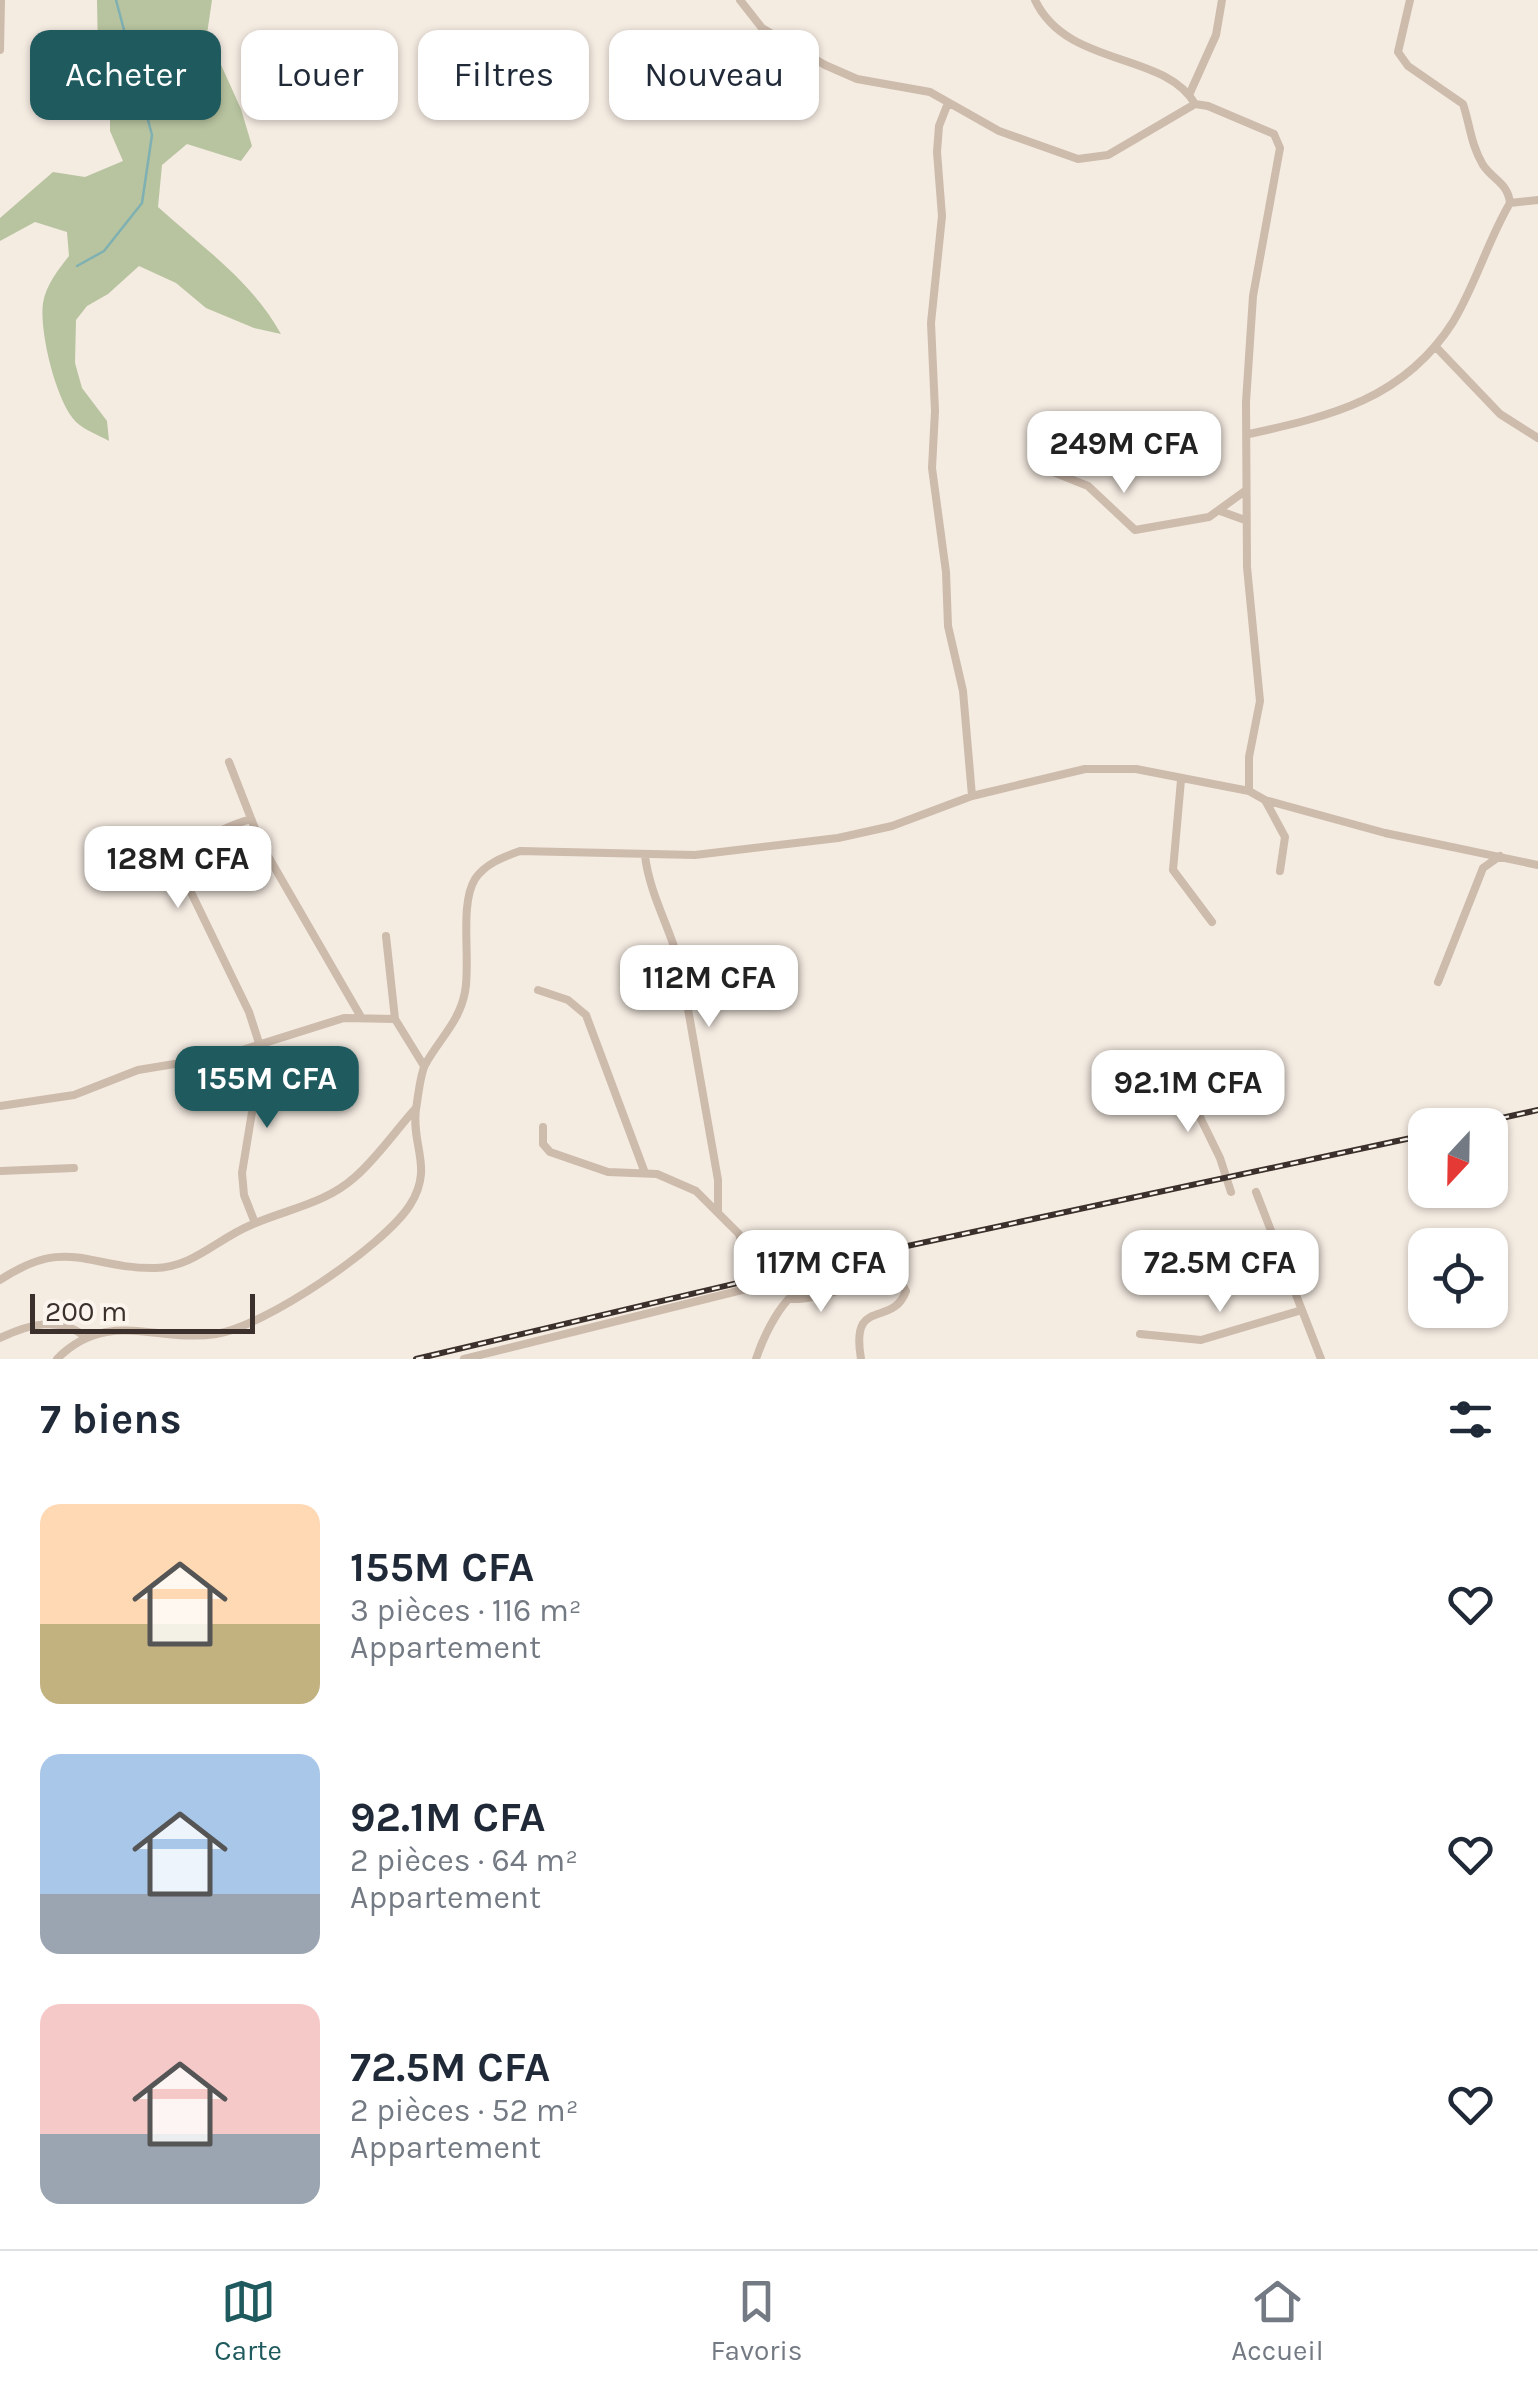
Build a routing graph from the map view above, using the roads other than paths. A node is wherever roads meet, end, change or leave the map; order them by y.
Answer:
1 (1, 0) edge
2 (740, 0) edge
3 (1035, 0) edge
4 (1222, 0) edge
5 (1410, 0) edge
6 (0, 50) edge
7 (1189, 94) junction
8 (948, 103) junction
9 (1194, 104) junction
10 (1538, 200) edge
11 (1510, 202) junction
12 (1435, 346) junction
13 (1249, 434) junction
14 (1538, 438) edge
15 (1038, 466) dead end
16 (1245, 491) junction
17 (1220, 511) junction
18 (1245, 520) junction
19 (229, 762) dead end
20 (1181, 780) junction
21 (1249, 791) junction
22 (972, 796) junction
23 (1265, 800) junction
24 (251, 819) junction
25 (1472, 850) junction
26 (645, 856) junction
27 (1500, 856) junction
28 (1538, 865) edge
29 (1483, 868) junction
30 (1280, 871) dead end
31 (1212, 922) dead end
32 (386, 936) dead end
33 (1438, 982) dead end
34 (538, 990) dead end
35 (361, 1017) junction
36 (394, 1019) junction
37 (260, 1046) junction
38 (246, 1050) junction
39 (424, 1066) junction
40 (1176, 1066) dead end
41 (0, 1106) edge
42 (416, 1108) junction
43 (543, 1127) dead end
44 (74, 1168) dead end
45 (0, 1170) edge
46 (645, 1172) junction
47 (1231, 1192) dead end
48 (1256, 1192) dead end
49 (718, 1211) junction
50 (255, 1223) junction
51 (0, 1280) edge
52 (808, 1285) dead end
53 (754, 1287) junction
54 (798, 1288) junction
55 (792, 1299) junction
56 (1302, 1310) junction
57 (1140, 1334) dead end
58 (86, 1337) junction
59 (0, 1338) edge
60 (58, 1359) edge
61 (464, 1359) edge
62 (756, 1359) edge
63 (861, 1359) edge
64 (1320, 1359) edge

1 - 6 street
2 - 8 street
3 - 7 street
4 - 7 street
5 - 11 street
7 - 9 street
8 - 9 street
8 - 22 street
9 - 13 street
10 - 11 street
11 - 12 street
12 - 13 street
12 - 14 street
13 - 16 street
15 - 17 street
16 - 17 street
16 - 18 street
17 - 18 street
18 - 21 street
19 - 24 street
20 - 21 street
20 - 22 street
20 - 31 street
21 - 23 street
22 - 26 street
23 - 25 street
23 - 30 street
24 - 35 street
24 - 37 street
25 - 27 street
25 - 29 street
26 - 39 street
26 - 49 street
27 - 28 street
27 - 29 street
29 - 33 street
32 - 36 street
34 - 46 street
35 - 36 street
35 - 37 street
36 - 39 street
37 - 38 street
38 - 41 street
38 - 50 street
39 - 42 street
40 - 47 street
42 - 50 street
42 - 58 street
43 - 46 street
44 - 45 street
46 - 49 street
48 - 56 street
49 - 53 street
50 - 51 street
52 - 54 street
53 - 54 street
53 - 61 street
54 - 55 street
55 - 62 street
55 - 63 street
56 - 57 street
56 - 64 street
58 - 59 street
58 - 60 street

